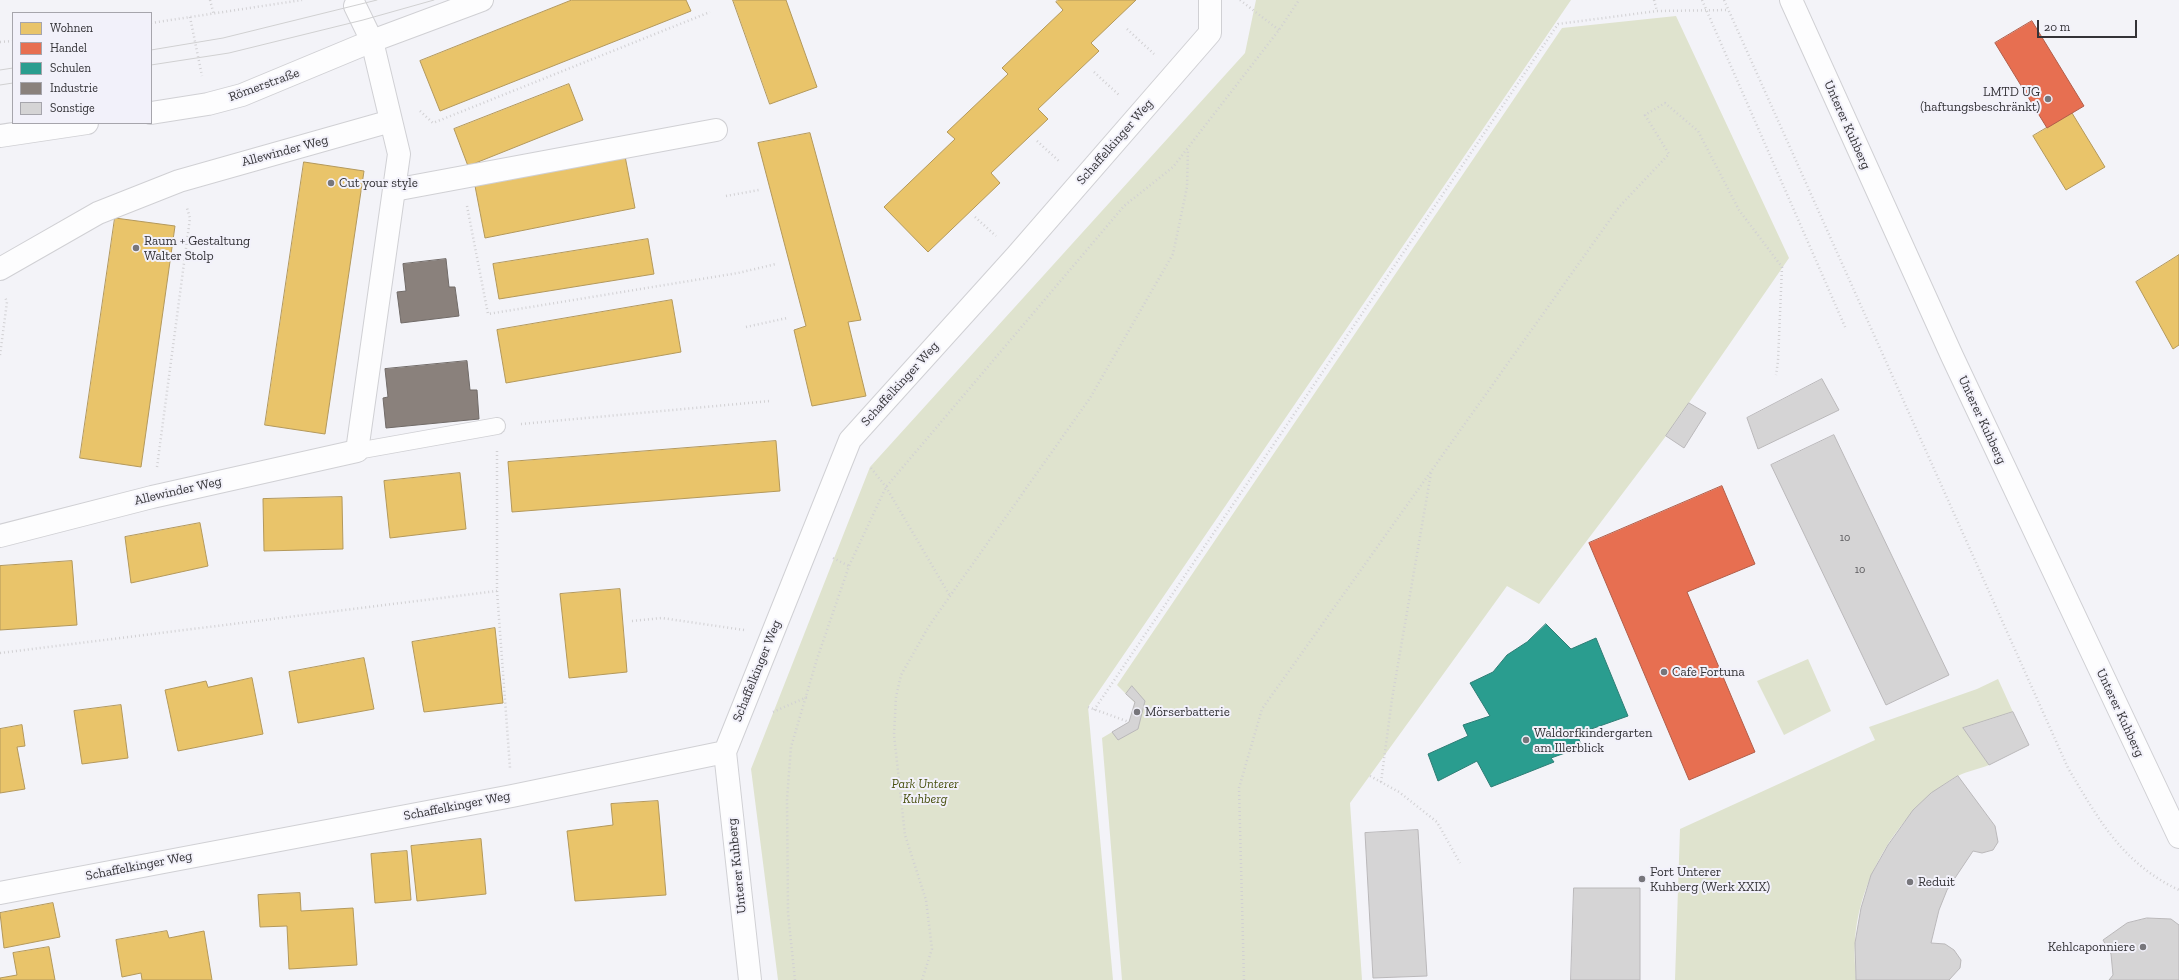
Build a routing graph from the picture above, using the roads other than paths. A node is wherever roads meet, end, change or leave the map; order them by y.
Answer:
1 (446, 0) edge
2 (482, 0) edge
3 (1210, 0) edge
4 (1791, 0) edge
5 (353, 3) edge
6 (372, 41) junction
7 (152, 113) edge
8 (391, 121) junction
9 (80, 124) edge
10 (716, 130) dead end
11 (0, 136) edge
12 (394, 190) junction
13 (0, 269) edge
14 (497, 426) road end
15 (357, 451) junction
16 (0, 536) edge
17 (725, 752) junction
18 (2179, 837) edge
19 (0, 892) edge
20 (750, 980) edge

1 - 6 street, Römerstraße
2 - 6 street, Römerstraße
3 - 17 street, Schaffelkinger Weg
4 - 18 street, Unterer Kuhberg
5 - 6 street
6 - 7 street, Römerstraße
6 - 8 street
8 - 12 street
8 - 13 street, Allewinder Weg
9 - 11 street
10 - 12 street
12 - 15 street
14 - 15 lane, Allewinder Weg
15 - 16 street, Allewinder Weg
17 - 19 street, Schaffelkinger Weg
17 - 20 street, Unterer Kuhberg

